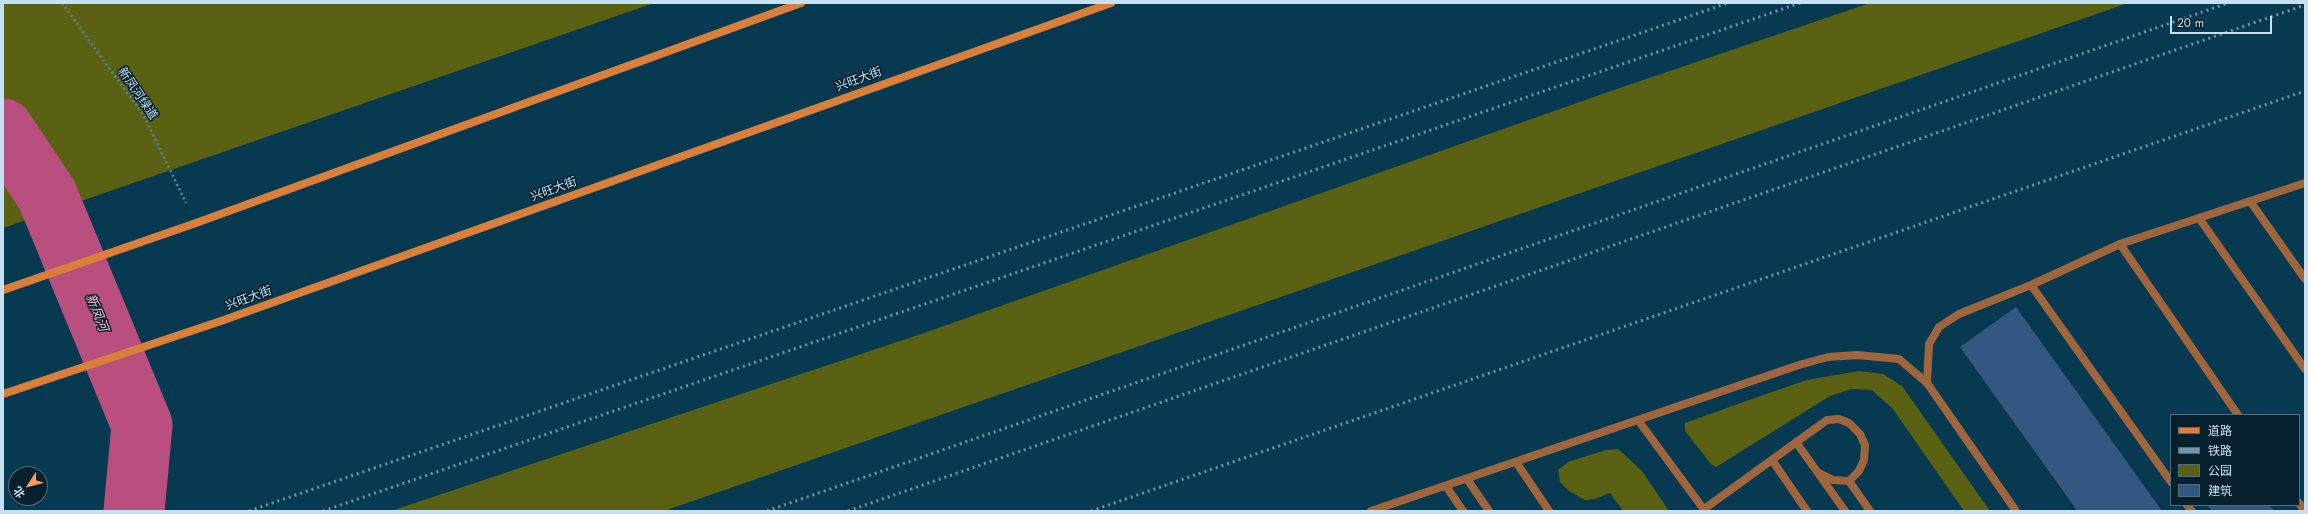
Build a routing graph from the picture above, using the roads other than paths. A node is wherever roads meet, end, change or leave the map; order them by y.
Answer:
1 (801, 3) edge
2 (1111, 3) edge
3 (2305, 183) edge
4 (2250, 201) junction
5 (2199, 218) junction
6 (2120, 244) junction
7 (2305, 279) edge
8 (2031, 285) junction
9 (5, 290) edge
10 (2305, 369) edge
11 (1927, 383) junction
12 (3, 394) edge
13 (2237, 414) edge
14 (1638, 420) junction
15 (1796, 442) junction
16 (1772, 460) junction
17 (1516, 462) junction
18 (1819, 473) junction
19 (1467, 479) junction
20 (1849, 481) junction
21 (2170, 481) edge
22 (1446, 486) junction
23 (1704, 510) edge
24 (1371, 511) edge
25 (1463, 511) edge
26 (1489, 511) edge
27 (1549, 511) edge
28 (1807, 511) edge
29 (1845, 511) edge
30 (1870, 511) edge
31 (2016, 511) edge

1 - 9 main road
2 - 12 main road, 兴旺大街
3 - 4 street
4 - 5 street
4 - 7 street
5 - 6 street
5 - 10 street
6 - 8 street
6 - 13 street
8 - 11 street
8 - 21 street
11 - 14 street
11 - 31 street
14 - 17 street
14 - 23 street
15 - 16 street
15 - 18 street
15 - 20 street
16 - 23 street
16 - 28 street
17 - 19 street
17 - 27 street
18 - 20 street
18 - 29 street
19 - 22 street
19 - 26 street
20 - 30 street
22 - 24 street
22 - 25 street

